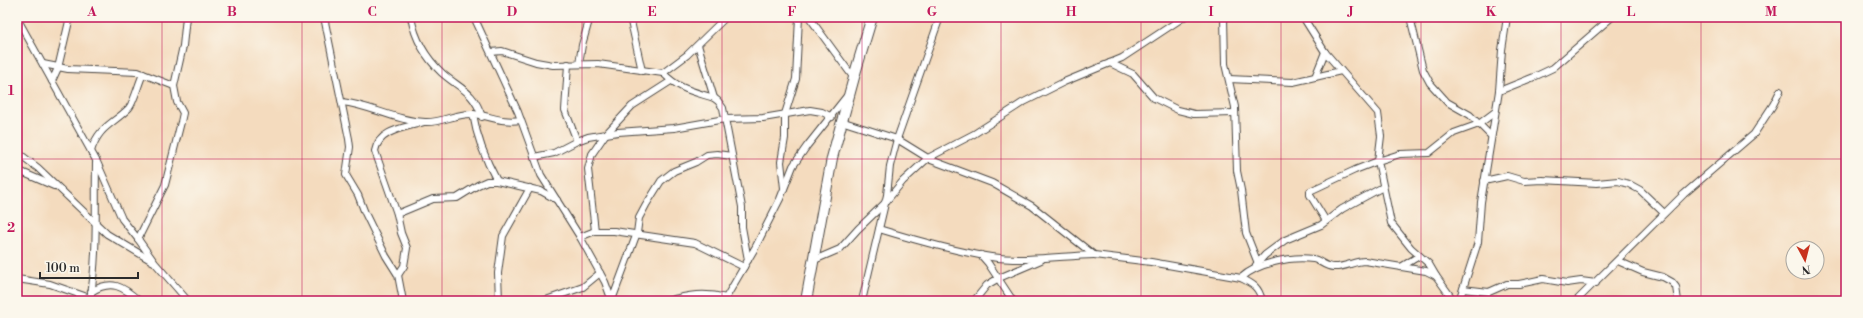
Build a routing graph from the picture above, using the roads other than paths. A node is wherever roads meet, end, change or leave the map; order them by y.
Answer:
1 (70, 17) edge
2 (186, 17) edge
3 (324, 17) edge
4 (411, 17) edge
5 (474, 17) edge
6 (590, 17) edge
7 (630, 17) edge
8 (726, 17) edge
9 (799, 17) edge
10 (809, 17) edge
11 (872, 17) edge
12 (940, 17) edge
13 (1224, 17) edge
14 (1303, 17) edge
15 (1411, 17) edge
16 (1507, 17) edge
17 (1612, 17) edge
18 (17, 18) edge
19 (1182, 18) edge
20 (698, 45) junction
21 (491, 52) junction
22 (1326, 52) junction
23 (1110, 63) junction
24 (43, 64) junction
25 (568, 64) junction
26 (579, 64) junction
27 (58, 68) junction
28 (642, 70) junction
29 (1341, 71) junction
30 (663, 73) junction
31 (142, 74) junction
32 (854, 77) junction
33 (1315, 77) junction
34 (1229, 79) junction
35 (52, 81) junction
36 (670, 81) junction
37 (174, 86) junction
38 (1499, 91) junction
39 (1780, 91) dead end
40 (849, 93) junction
41 (714, 98) junction
42 (342, 102) junction
43 (1495, 112) junction
44 (1235, 113) junction
45 (473, 114) junction
46 (785, 114) junction
47 (482, 117) junction
48 (832, 117) junction
49 (725, 119) junction
50 (521, 120) junction
51 (841, 121) junction
52 (424, 122) junction
53 (1479, 124) junction
54 (604, 135) junction
55 (1491, 136) junction
56 (897, 139) junction
57 (577, 141) junction
58 (91, 151) junction
59 (17, 152) edge
60 (732, 156) junction
61 (534, 157) junction
62 (928, 158) junction
63 (1378, 161) junction
64 (97, 162) junction
65 (17, 170) edge
66 (497, 181) junction
67 (1484, 181) junction
68 (1383, 187) junction
69 (530, 188) junction
70 (784, 188) junction
71 (60, 190) junction
72 (558, 200) junction
73 (884, 204) junction
74 (1664, 213) junction
75 (397, 214) junction
76 (1326, 221) junction
77 (96, 224) junction
78 (879, 229) junction
79 (595, 232) junction
80 (637, 233) junction
81 (580, 237) junction
82 (138, 239) junction
83 (981, 255) junction
84 (1094, 255) junction
85 (1419, 256) junction
86 (1044, 258) junction
87 (748, 260) junction
88 (812, 261) junction
89 (1618, 261) junction
90 (154, 263) junction
91 (1257, 266) junction
92 (744, 267) junction
93 (1401, 267) junction
94 (600, 273) junction
95 (398, 275) junction
96 (1436, 276) junction
97 (999, 278) junction
98 (1241, 278) junction
99 (17, 279) edge
100 (605, 282) junction
101 (618, 283) junction
102 (1596, 283) junction
103 (1463, 289) junction
104 (1260, 293) junction
105 (91, 297) edge
106 (725, 299) edge
107 (612, 300) edge
108 (139, 301) edge
109 (188, 301) edge
110 (403, 301) edge
111 (498, 301) edge
112 (543, 301) edge
113 (667, 301) edge
114 (806, 301) edge
115 (862, 301) edge
116 (974, 301) edge
117 (1013, 301) edge
118 (1259, 301) edge
119 (1262, 301) edge
120 (1454, 301) edge
121 (1459, 301) edge
122 (1576, 301) edge
123 (1678, 301) edge

1 - 27 street
2 - 37 street
3 - 42 street
4 - 47 street
5 - 21 street
6 - 26 street
7 - 28 street
8 - 20 street
9 - 46 street
10 - 32 street
11 - 32 highway
12 - 56 street
13 - 34 street
14 - 22 street
15 - 53 street
16 - 38 street
17 - 38 street
18 - 24 street
19 - 23 street
20 - 30 street
20 - 41 street
21 - 25 street
21 - 50 street
22 - 29 street
22 - 33 street
23 - 44 street
23 - 62 street
24 - 27 street
24 - 35 street
25 - 26 street
25 - 57 street
26 - 28 street
27 - 31 street
27 - 35 street
28 - 30 street
29 - 33 street
29 - 63 street
30 - 36 street
31 - 37 street
31 - 58 street
32 - 40 highway
33 - 34 street
34 - 44 street
35 - 58 street
36 - 41 street
36 - 54 street
37 - 82 street
38 - 43 street
39 - 74 street
40 - 48 street
40 - 51 highway
41 - 49 street
42 - 52 street
42 - 95 street
43 - 53 street
43 - 55 street
44 - 91 street
45 - 47 street
45 - 52 street
45 - 66 street
46 - 48 street
46 - 49 street
46 - 70 street
47 - 50 street
48 - 70 street
49 - 54 street
49 - 60 street
50 - 61 street
51 - 56 street
51 - 88 highway
52 - 75 street
53 - 55 street
53 - 63 street
54 - 57 street
54 - 79 street
55 - 67 street
56 - 62 street
56 - 73 street
57 - 61 street
58 - 64 street
59 - 71 street
60 - 80 street
60 - 87 street
61 - 72 street
62 - 73 street
62 - 84 street
63 - 68 street
63 - 76 street
64 - 77 street
64 - 82 street
65 - 71 street
66 - 69 street
66 - 75 street
67 - 74 street
67 - 103 street
68 - 76 street
68 - 85 street
69 - 72 street
69 - 111 street
70 - 87 street
71 - 77 street
72 - 81 street
73 - 78 street
73 - 88 street
74 - 89 street
75 - 95 street
76 - 91 street
77 - 90 street
77 - 105 street
78 - 83 street
78 - 115 street
79 - 80 street
79 - 81 street
80 - 92 street
80 - 101 street
81 - 94 street
82 - 90 street
83 - 86 street
83 - 97 street
84 - 86 street
84 - 98 street
85 - 93 street
85 - 96 street
86 - 97 street
87 - 92 street
88 - 114 highway
89 - 102 street
89 - 123 street
90 - 109 street
91 - 93 street
91 - 98 street
92 - 106 street
93 - 96 street
94 - 100 street
94 - 112 street
95 - 110 street
96 - 120 street
97 - 116 street
97 - 117 street
98 - 104 street
99 - 105 street
100 - 101 street
100 - 107 street
101 - 107 street
102 - 103 street
102 - 122 street
103 - 121 street
104 - 118 street
104 - 119 street
105 - 108 street
106 - 113 street

